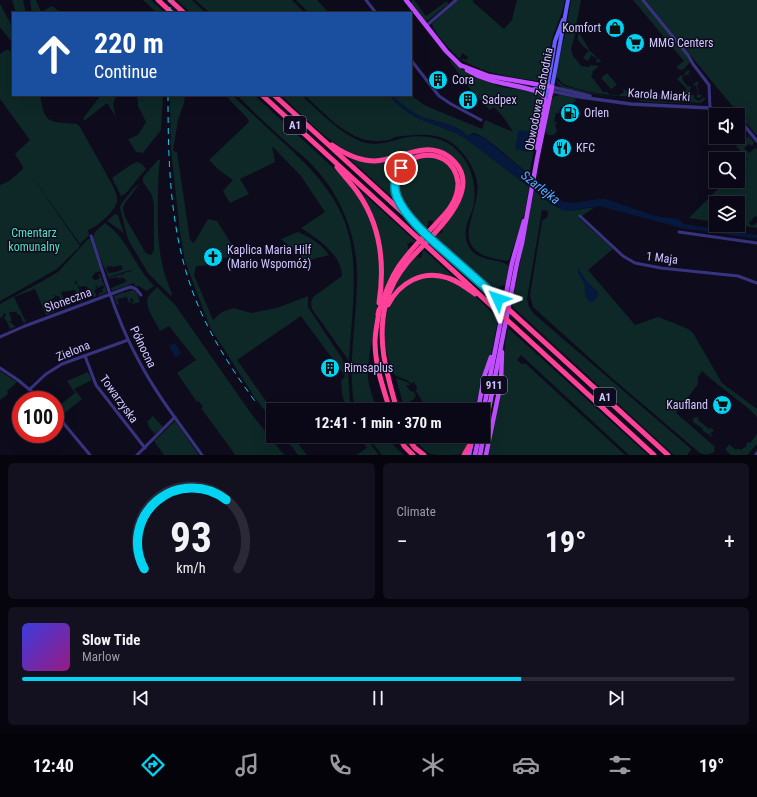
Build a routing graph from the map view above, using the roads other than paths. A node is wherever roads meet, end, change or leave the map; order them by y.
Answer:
1 (158, 0) edge
2 (170, 0) edge
3 (366, 0) edge
4 (406, 0) edge
5 (456, 0) edge
6 (568, 0) edge
7 (643, 0) edge
8 (171, 12) edge
9 (183, 12) edge
10 (375, 12) edge
11 (564, 20) junction
12 (426, 26) junction
13 (412, 61) edge
14 (460, 64) junction
15 (554, 77) junction
16 (532, 89) junction
17 (549, 89) junction
18 (560, 89) junction
19 (263, 96) edge
20 (275, 96) edge
21 (607, 100) junction
22 (545, 102) junction
23 (710, 108) joint
24 (481, 120) dead end
25 (745, 126) edge
26 (318, 136) junction
27 (757, 141) edge
28 (328, 155) junction
29 (536, 159) junction
30 (526, 216) junction
31 (580, 216) dead end
32 (435, 228) junction
33 (420, 229) junction
34 (679, 232) dead end
35 (91, 236) dead end
36 (757, 243) edge
37 (757, 283) edge
38 (111, 294) junction
39 (141, 296) dead end
40 (491, 305) junction
41 (381, 314) junction
42 (504, 335) junction
43 (0, 337) edge
44 (128, 340) junction
45 (497, 342) junction
46 (85, 356) junction
47 (0, 368) edge
48 (30, 389) joint
49 (388, 403) edge
50 (395, 403) edge
51 (479, 403) edge
52 (485, 403) edge
53 (175, 417) junction
54 (64, 424) edge
55 (402, 443) edge
56 (412, 443) edge
57 (470, 443) edge
58 (471, 443) edge
59 (478, 443) edge
60 (145, 448) junction
61 (417, 450) junction
62 (90, 455) edge
63 (137, 455) edge
64 (202, 455) edge
65 (413, 455) edge
66 (424, 455) edge
67 (428, 455) edge
68 (464, 455) edge
69 (469, 455) edge
70 (475, 455) edge
71 (480, 455) edge
72 (486, 455) edge
73 (654, 455) edge
74 (668, 455) edge

1 - 8 highway
2 - 9 highway
3 - 10 street
4 - 12 main road
5 - 12 street
6 - 11 main road, Obwodowa Zachodnia / 911
7 - 23 street
11 - 15 main road, Obwodowa Zachodnia / 911
11 - 17 main road, Obwodowa Zachodnia / 911
12 - 14 main road
13 - 24 street
14 - 16 main road
14 - 17 main road
15 - 17 main road, Obwodowa Zachodnia / 911
15 - 18 street
16 - 17 main road
16 - 22 main road
17 - 18 street, Karola Miarki
17 - 21 street, Karola Miarki
17 - 22 main road, Obwodowa Zachodnia / 911
17 - 29 main road, Obwodowa Zachodnia / 911
18 - 21 street, Karola Miarki
19 - 28 highway, A1
20 - 26 highway, A1
21 - 23 street, Karola Miarki
22 - 29 main road, Obwodowa Zachodnia / 911
25 - 27 street
26 - 32 highway
26 - 33 highway, A1
28 - 40 highway, A1
28 - 41 highway
29 - 30 main road, 911
30 - 42 main road, 911
30 - 45 main road, 911
31 - 37 street, 1 Maja
32 - 33 highway
32 - 41 highway
33 - 74 highway, A1
34 - 36 street
35 - 38 street, Północna
38 - 39 street, Słoneczna
38 - 43 street, Słoneczna
38 - 44 street, Północna
40 - 41 highway
40 - 73 highway, A1
41 - 49 highway
41 - 50 highway
42 - 71 main road, 911
42 - 72 main road
44 - 46 street, Zielona
44 - 53 street, Północna
45 - 51 main road
45 - 52 main road, 911
46 - 48 street, Zielona
46 - 60 street, Towarzyska
47 - 48 street
53 - 60 street
53 - 64 street, Północna
54 - 62 street
55 - 65 highway
56 - 61 highway
57 - 68 highway
58 - 69 main road
59 - 70 main road
60 - 63 street
61 - 66 highway
61 - 67 highway

